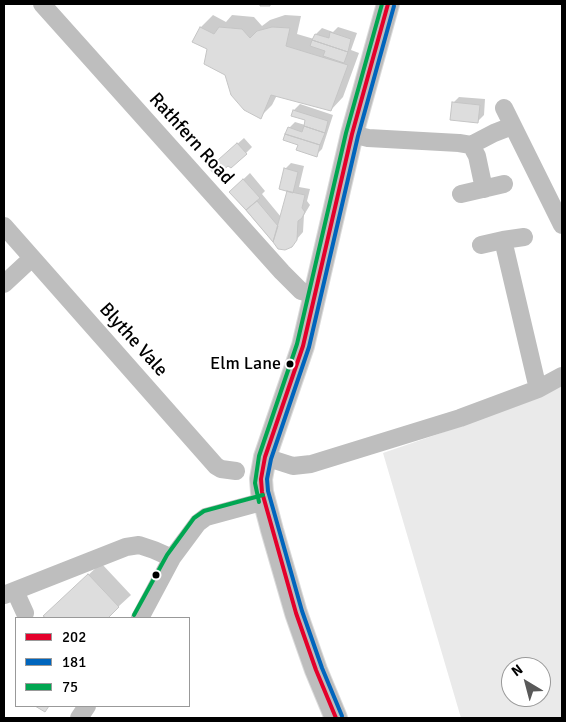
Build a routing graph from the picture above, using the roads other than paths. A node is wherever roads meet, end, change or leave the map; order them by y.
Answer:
1 (42, 4) edge
2 (388, 4) edge
3 (504, 108) dead end
4 (512, 126) junction
5 (352, 134) junction
6 (471, 145) junction
7 (504, 184) dead end
8 (484, 189) junction
9 (461, 194) dead end
10 (562, 225) edge
11 (4, 226) edge
12 (524, 237) dead end
13 (503, 240) junction
14 (481, 245) dead end
15 (32, 258) junction
16 (4, 284) edge
17 (314, 294) junction
18 (562, 376) edge
19 (538, 389) junction
20 (265, 458) junction
21 (236, 471) dead end
22 (265, 501) junction
23 (172, 558) junction
24 (9, 593) edge
25 (25, 613) dead end
26 (141, 617) edge
27 (86, 707) edge
28 (79, 718) edge
29 (336, 718) edge

1 - 17 street, Rathfern Road
2 - 5 main road
3 - 4 street
4 - 6 street
4 - 10 street
5 - 6 street
5 - 17 main road
6 - 8 street
7 - 8 street
8 - 9 street
11 - 15 street, Blythe Vale
12 - 13 street
13 - 14 street
13 - 19 street
15 - 16 street
15 - 21 street, Blythe Vale
17 - 20 main road
18 - 19 street
19 - 20 street
20 - 22 main road
22 - 23 street
22 - 29 main road
23 - 24 street
23 - 26 street
24 - 25 street
27 - 28 street

